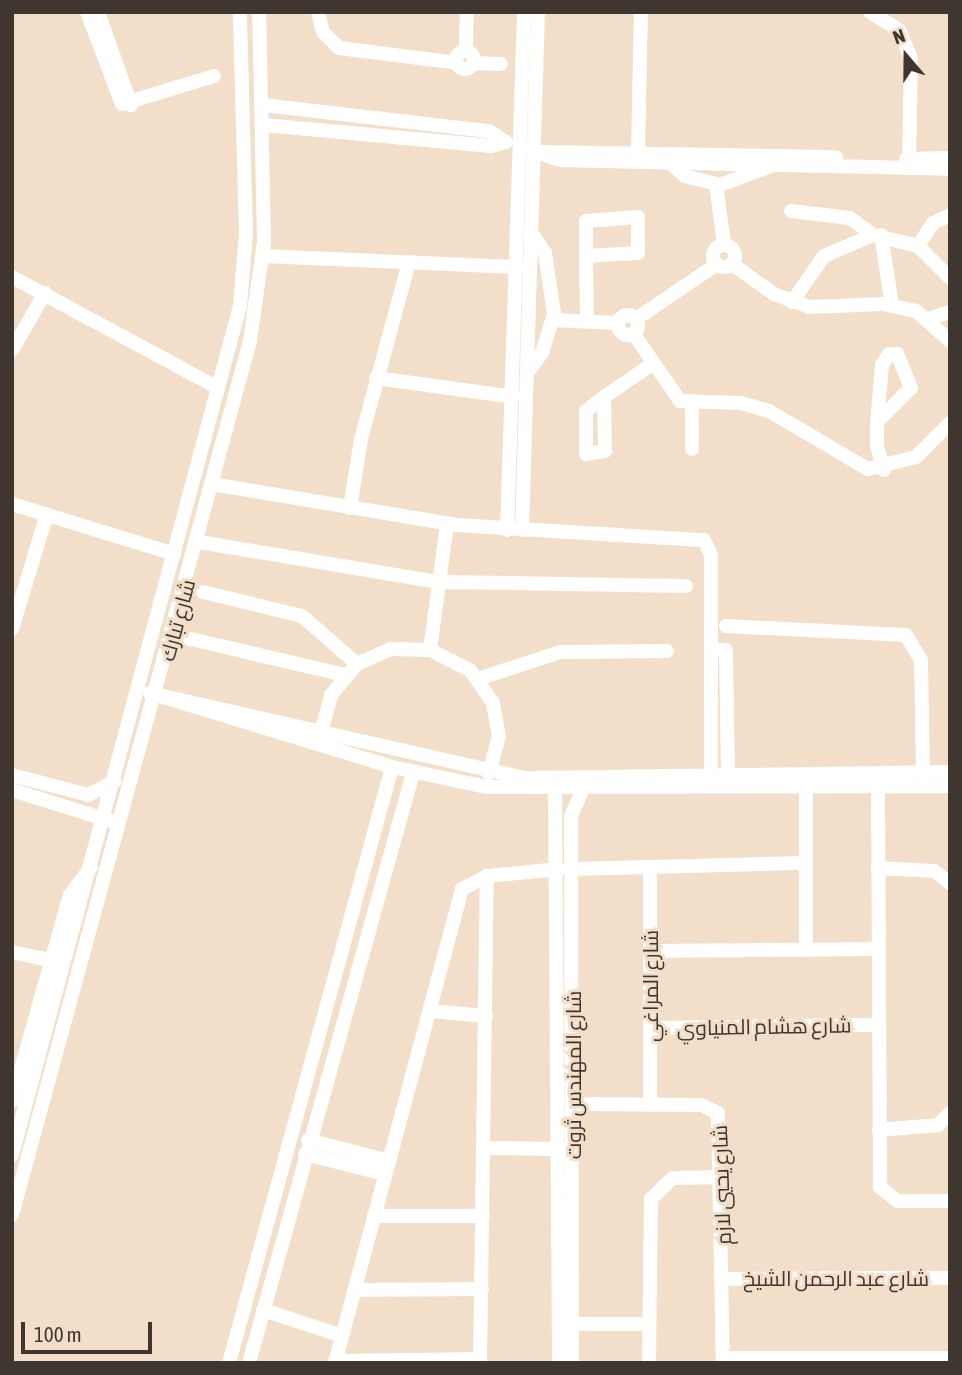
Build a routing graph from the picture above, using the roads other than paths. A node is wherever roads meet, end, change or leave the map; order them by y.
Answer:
1 (88, 12) edge
2 (98, 12) edge
3 (318, 12) edge
4 (467, 12) edge
5 (524, 12) edge
6 (538, 12) edge
7 (641, 12) edge
8 (870, 12) edge
9 (240, 18) edge
10 (259, 18) edge
11 (465, 59) junction
12 (501, 64) dead end
13 (214, 76) dead end
14 (131, 105) junction
15 (263, 105) junction
16 (264, 125) junction
17 (417, 131) junction
18 (243, 143) junction
19 (264, 143) junction
20 (513, 144) junction
21 (535, 152) junction
22 (638, 152) junction
23 (909, 159) junction
24 (670, 163) junction
25 (946, 163) edge
26 (771, 166) junction
27 (721, 184) junction
28 (791, 211) dead end
29 (950, 215) edge
30 (245, 223) junction
31 (264, 224) junction
32 (533, 234) junction
33 (877, 235) junction
34 (918, 246) junction
35 (263, 256) junction
36 (586, 256) junction
37 (409, 262) junction
38 (724, 264) junction
39 (518, 267) junction
40 (12, 277) edge
41 (950, 278) edge
42 (524, 288) junction
43 (44, 293) junction
44 (792, 302) junction
45 (892, 305) junction
46 (950, 313) edge
47 (552, 314) junction
48 (581, 319) junction
49 (928, 319) junction
50 (635, 326) junction
51 (950, 341) edge
52 (12, 350) edge
53 (652, 364) junction
54 (528, 372) junction
55 (376, 378) junction
56 (218, 388) junction
57 (514, 397) junction
58 (604, 397) dead end
59 (692, 405) junction
60 (877, 422) dead end
61 (947, 431) edge
62 (692, 449) dead end
63 (884, 470) junction
64 (212, 484) junction
65 (12, 503) edge
66 (350, 508) junction
67 (47, 514) junction
68 (447, 524) junction
69 (507, 530) junction
70 (523, 530) junction
71 (199, 542) junction
72 (175, 554) junction
73 (439, 582) junction
74 (168, 583) junction
75 (686, 586) dead end
76 (186, 588) junction
77 (203, 592) dead end
78 (13, 624) edge
79 (726, 626) dead end
80 (174, 635) junction
81 (430, 650) junction
82 (719, 650) junction
83 (667, 651) dead end
84 (357, 664) junction
85 (345, 675) junction
86 (478, 679) junction
87 (140, 690) junction
88 (156, 695) junction
89 (321, 733) junction
90 (391, 767) junction
91 (950, 772) edge
92 (413, 773) junction
93 (923, 773) junction
94 (489, 774) junction
95 (12, 775) edge
96 (114, 781) junction
97 (728, 782) junction
98 (711, 783) junction
99 (555, 785) junction
100 (950, 786) edge
101 (878, 788) junction
102 (806, 789) junction
103 (12, 790) edge
104 (582, 790) junction
105 (565, 816) junction
106 (103, 819) junction
107 (120, 824) junction
108 (806, 863) junction
109 (91, 867) junction
110 (650, 867) junction
111 (878, 868) junction
112 (565, 869) junction
113 (487, 876) junction
114 (950, 883) edge
115 (806, 949) junction
116 (878, 949) junction
117 (12, 951) edge
118 (650, 951) junction
119 (51, 960) junction
120 (430, 1011) junction
121 (486, 1016) junction
122 (879, 1025) junction
123 (650, 1028) junction
124 (16, 1076) edge
125 (12, 1101) edge
126 (573, 1104) junction
127 (650, 1105) junction
128 (950, 1113) edge
129 (566, 1124) junction
130 (879, 1130) junction
131 (307, 1147) junction
132 (484, 1148) junction
133 (559, 1149) junction
134 (12, 1155) edge
135 (387, 1167) junction
136 (723, 1177) junction
137 (950, 1201) edge
138 (12, 1215) edge
139 (374, 1216) junction
140 (483, 1216) junction
141 (258, 1253) junction
142 (277, 1259) junction
143 (950, 1278) edge
144 (723, 1279) junction
145 (482, 1289) junction
146 (354, 1290) junction
147 (263, 1310) junction
148 (572, 1324) junction
149 (649, 1324) junction
150 (342, 1336) junction
151 (950, 1358) edge
152 (723, 1360) edge
153 (799, 1360) edge
154 (480, 1361) edge
155 (335, 1362) edge
156 (229, 1363) edge
157 (249, 1363) edge
158 (559, 1363) edge
159 (572, 1363) edge
160 (649, 1363) edge

1 - 14 street
2 - 14 street
3 - 11 street
4 - 11 street
5 - 20 street
6 - 21 street
7 - 22 street
8 - 23 street
9 - 10 street
9 - 18 street, شارع تبارك
10 - 15 street, شارع تبارك
11 - 12 street
13 - 14 street
15 - 16 street, شارع تبارك
15 - 17 street
16 - 17 street
16 - 19 street, شارع تبارك
17 - 20 street
18 - 19 street
18 - 30 street, شارع تبارك
19 - 31 street, شارع تبارك
20 - 21 street
20 - 39 street
21 - 22 street
21 - 24 street
21 - 32 street
22 - 23 street
23 - 25 street
24 - 26 street
24 - 27 street
25 - 26 street
26 - 27 street
27 - 38 street
28 - 33 street
29 - 34 street
30 - 31 street
30 - 56 street, شارع تبارك
31 - 35 street, شارع تبارك
32 - 42 street
32 - 47 street
33 - 34 street
33 - 44 street
33 - 45 street
34 - 41 street
35 - 37 street
35 - 64 street, شارع تبارك
36 - 36 street
36 - 48 street
37 - 39 street
37 - 55 street
38 - 44 street
38 - 50 street
39 - 42 street
40 - 43 street
42 - 54 street
42 - 57 street
43 - 52 street
43 - 56 street
44 - 45 street
45 - 49 street
46 - 49 street
47 - 48 street
47 - 54 street
48 - 50 street
49 - 51 street
50 - 53 street
53 - 58 street
53 - 59 street
54 - 70 street
55 - 57 street
55 - 66 street
56 - 72 street, شارع تبارك
57 - 69 street
59 - 62 street
59 - 63 street
60 - 63 street
61 - 63 street
64 - 66 street
64 - 71 street, شارع تبارك
65 - 67 street
66 - 68 street
67 - 72 street
67 - 78 street
68 - 69 street
68 - 73 street
69 - 70 street
70 - 82 street
71 - 73 street
71 - 76 street, شارع تبارك
72 - 74 street, شارع تبارك
73 - 75 street
73 - 81 street
74 - 76 street
74 - 87 street, شارع تبارك
76 - 80 street, شارع تبارك
77 - 84 street
79 - 93 street
80 - 85 street
80 - 88 street, شارع تبارك
81 - 84 street
81 - 86 street
82 - 97 street
82 - 98 street
83 - 86 street
84 - 85 street
85 - 89 street
86 - 94 street
87 - 88 street
87 - 96 street, شارع تبارك
88 - 89 street
88 - 90 street
88 - 107 street, شارع تبارك
89 - 94 street
90 - 92 street
90 - 141 street
91 - 93 street
92 - 99 street
92 - 131 street
93 - 97 street
94 - 99 street
95 - 96 street
96 - 106 street, شارع تبارك
97 - 98 street
97 - 102 street
98 - 99 street
98 - 104 street
99 - 104 street
99 - 105 street, شارع المهندس ثروت
100 - 101 street
101 - 102 street
101 - 111 street
102 - 108 street
103 - 106 street
104 - 105 street, شارع المهندس ثروت
105 - 112 street, شارع المهندس ثروت
106 - 107 street
106 - 109 street, شارع تبارك
107 - 138 street, شارع تبارك
108 - 110 street
108 - 115 street
109 - 119 street
109 - 134 street, شارع تبارك
110 - 112 street
110 - 118 street, شارع المراغي
111 - 114 street
111 - 116 street
112 - 113 street
112 - 126 street, شارع المهندس ثروت
112 - 129 street, شارع المهندس ثروت
113 - 120 street
113 - 121 street
115 - 116 street
115 - 118 street
116 - 122 street
117 - 119 street
118 - 123 street, شارع المراغي
119 - 124 street
120 - 121 street
120 - 135 street
121 - 132 street
122 - 123 street, شارع هشام المنياوي
122 - 130 street
123 - 127 street, شارع المراغي
124 - 125 street
126 - 127 street, شارع يحيي لازم
126 - 129 street, شارع المهندس ثروت
127 - 136 street, شارع يحيي لازم
128 - 130 street
129 - 133 street, شارع المهندس ثروت
129 - 148 street, شارع المهندس ثروت
130 - 137 street
131 - 135 street
131 - 142 street
132 - 133 street
132 - 140 street
133 - 158 street, شارع المهندس ثروت
135 - 139 street
136 - 144 street, شارع يحيي لازم
136 - 149 street
139 - 140 street
139 - 146 street
140 - 145 street
141 - 142 street
141 - 156 street
142 - 147 street
143 - 144 street, شارع عبد الرحمن الشيخ
144 - 152 street, شارع يحيي لازم
145 - 146 street
145 - 154 street
146 - 150 street
147 - 150 street
147 - 157 street
148 - 149 street
148 - 159 street, شارع المهندس ثروت
149 - 160 street
150 - 155 street
151 - 153 street
152 - 153 street
154 - 155 street

